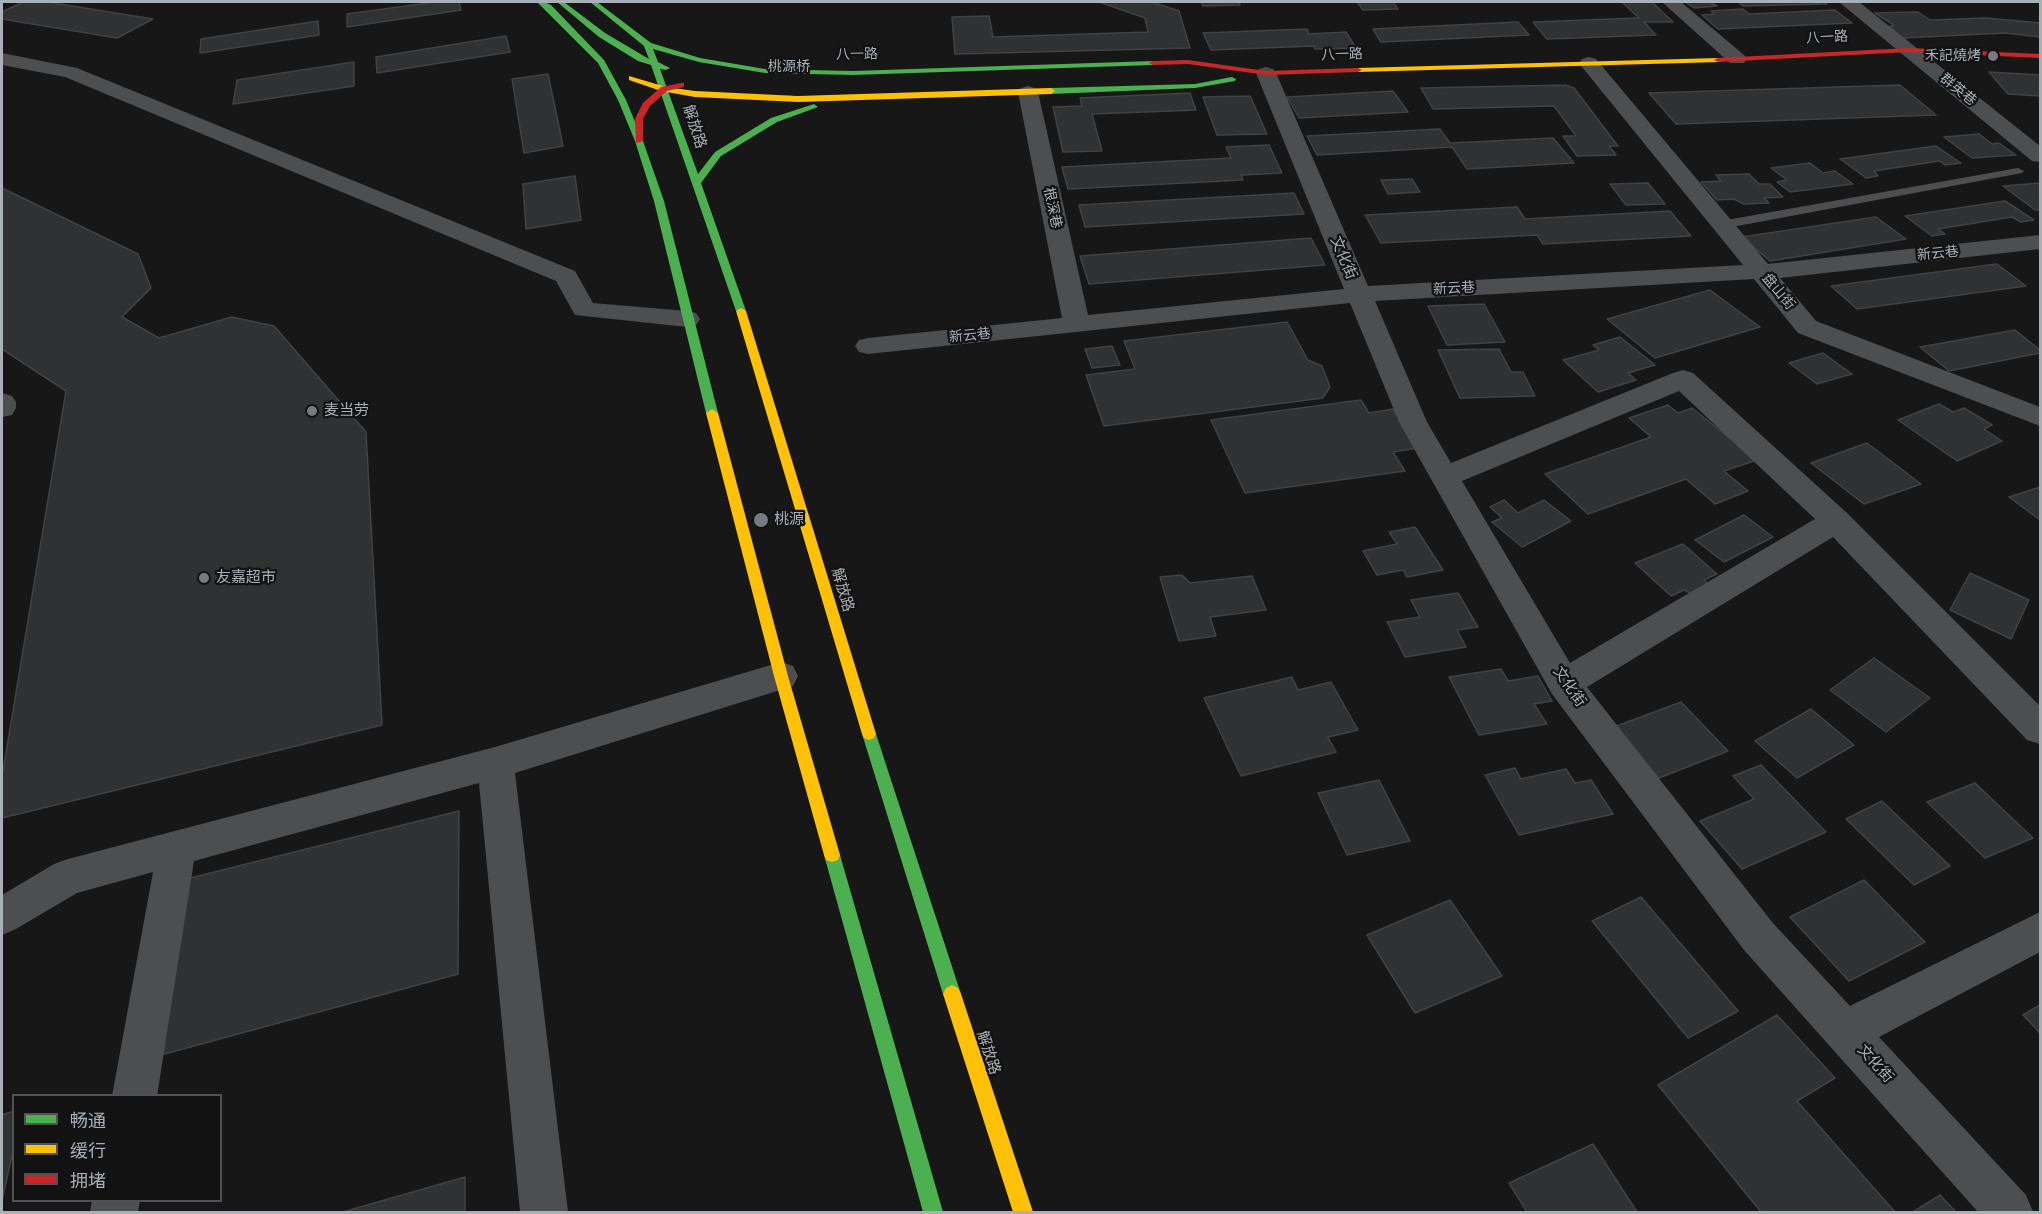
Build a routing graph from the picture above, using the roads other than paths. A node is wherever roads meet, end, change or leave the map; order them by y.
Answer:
1 (540, 2) edge
2 (560, 2) edge
3 (593, 2) edge
4 (604, 2) edge
5 (1671, 2) edge
6 (1848, 2) edge
7 (623, 23) junction
8 (648, 45) junction
9 (1909, 50) junction
10 (2040, 56) edge
11 (2, 59) edge
12 (1737, 59) junction
13 (601, 62) junction
14 (1589, 63) junction
15 (853, 73) junction
16 (1266, 73) junction
17 (689, 76) dead end
18 (728, 81) junction
19 (664, 89) junction
20 (1028, 92) junction
21 (865, 96) junction
22 (639, 141) junction
23 (2040, 156) edge
24 (2018, 171) dead end
25 (695, 184) junction
26 (1720, 225) junction
27 (2040, 242) edge
28 (1761, 272) junction
29 (1358, 295) junction
30 (687, 319) junction
31 (1077, 325) junction
32 (868, 346) dead end
33 (2, 402) edge
34 (2027, 404) edge
35 (2, 408) edge
36 (2040, 417) edge
37 (1445, 477) junction
38 (1836, 521) junction
39 (781, 676) junction
40 (1564, 684) junction
41 (2040, 729) edge
42 (495, 763) junction
43 (177, 848) junction
44 (2, 916) edge
45 (2040, 931) edge
46 (1845, 1031) junction
47 (134, 1094) edge
48 (544, 1212) edge
49 (933, 1212) edge
50 (1023, 1212) edge
51 (2009, 1212) edge

1 - 13 main road
2 - 17 main road
3 - 7 main road, 解放路
4 - 7 street
5 - 12 street
6 - 9 street, 群英巷
7 - 8 main road, 解放路
8 - 15 main road, 八一路
8 - 19 main road, 解放路
9 - 10 main road, 八一路
9 - 12 main road, 八一路
9 - 23 street, 群英巷
11 - 30 street
12 - 14 main road, 八一路
13 - 19 main road
13 - 22 main road
14 - 16 main road, 八一路
14 - 26 street, 盘山街
15 - 16 main road, 八一路
15 - 18 main road
16 - 18 main road, 桃源桥
16 - 20 main road
16 - 29 street, 文化街
18 - 19 main road
19 - 21 main road
19 - 22 main road
19 - 25 main road, 解放路
20 - 21 main road
20 - 31 street, 根深巷
21 - 25 main road
22 - 30 main road
24 - 26 lane
25 - 50 main road, 解放路
26 - 28 street, 盘山街
27 - 28 street, 新云巷
28 - 29 street, 新云巷
28 - 34 street, 盘山街
29 - 31 street, 新云巷
29 - 37 street, 文化街
30 - 39 main road
31 - 32 street, 新云巷
33 - 35 street
34 - 36 street, 盘山街
37 - 38 street
37 - 40 street, 文化街
38 - 40 street
38 - 41 street
39 - 42 street
39 - 49 main road
40 - 46 street, 文化街
42 - 43 street
42 - 48 street
43 - 44 street
43 - 47 street
45 - 46 street
46 - 51 street, 文化街

